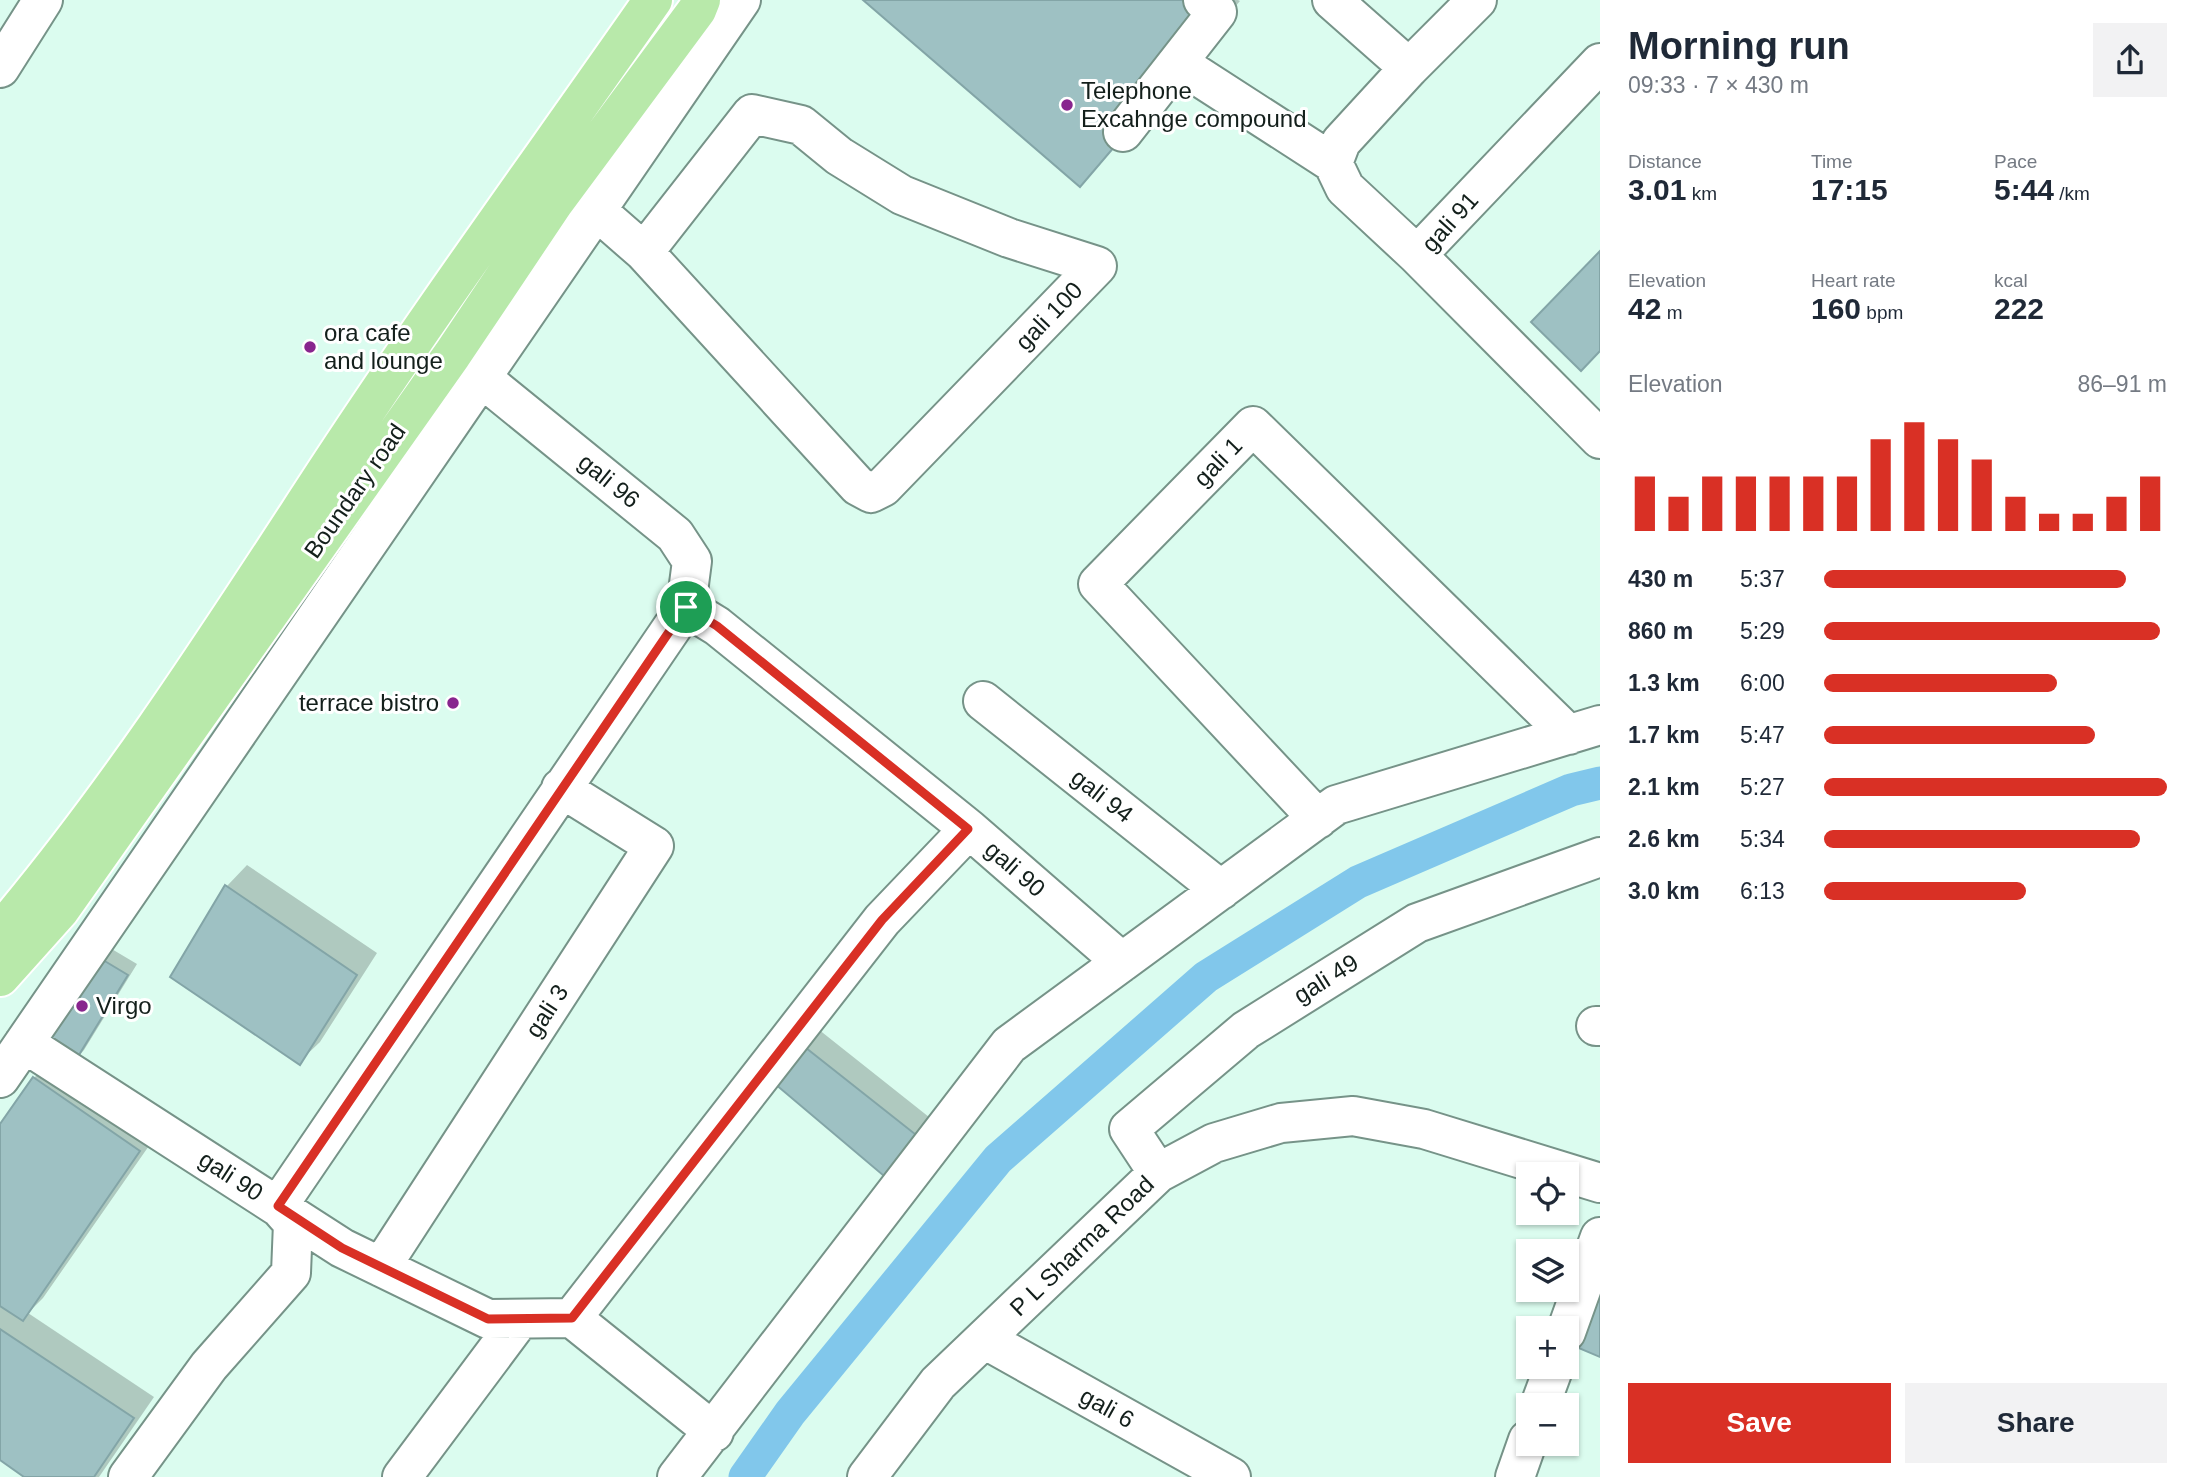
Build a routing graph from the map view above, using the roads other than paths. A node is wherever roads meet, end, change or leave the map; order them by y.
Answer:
1 (43, 0) edge
2 (653, 0) edge
3 (701, 0) edge
4 (741, 0) edge
5 (1203, 0) edge
6 (1332, 0) edge
7 (1476, 0) edge
8 (1178, 62) junction
9 (1600, 63) edge
10 (0, 68) edge
11 (1409, 68) junction
12 (1123, 132) dead end
13 (1339, 176) junction
14 (597, 211) junction
15 (643, 252) junction
16 (1417, 255) junction
17 (422, 333) junction
18 (452, 355) junction
19 (484, 377) junction
20 (1600, 439) edge
21 (686, 607) junction
22 (984, 701) dead end
23 (1584, 730) edge
24 (561, 788) junction
25 (1318, 819) junction
26 (968, 829) junction
27 (1600, 857) edge
28 (1221, 890) junction
29 (0, 933) edge
30 (1122, 962) junction
31 (0, 977) edge
32 (24, 1043) junction
33 (0, 1078) edge
34 (1158, 1173) junction
35 (1600, 1183) edge
36 (278, 1206) junction
37 (1600, 1237) edge
38 (382, 1267) junction
39 (1572, 1316) edge
40 (572, 1318) junction
41 (520, 1319) junction
42 (984, 1339) junction
43 (714, 1432) junction
44 (1522, 1456) edge
45 (128, 1477) edge
46 (402, 1477) edge
47 (677, 1477) edge
48 (867, 1477) edge
49 (1231, 1477) edge
50 (1515, 1477) edge

1 - 10 street
2 - 17 main road, Boundary road
3 - 18 main road, Boundary road
4 - 14 street
5 - 8 street
6 - 11 street
7 - 11 street
8 - 12 street
8 - 13 street
9 - 16 street, gali 91
11 - 13 street
13 - 16 street
14 - 15 street, gali 100
14 - 19 street
15 - 15 street, gali 100
16 - 20 street, gali 91
17 - 18 street, gali 96
17 - 29 main road, Boundary road
18 - 19 street, gali 96
18 - 31 main road, Boundary road
19 - 21 street, gali 96
19 - 32 street
21 - 24 street
21 - 26 street
22 - 28 street, gali 94
23 - 25 street
23 - 25 street, gali 1
24 - 36 street
24 - 38 street, gali 3
25 - 28 street
26 - 30 street, gali 90
26 - 40 street, gali 90
27 - 34 street, gali 49
28 - 30 street
30 - 43 street
32 - 33 street
32 - 36 street, gali 90
34 - 35 street, P L Sharma Road
34 - 42 street, P L Sharma Road
36 - 38 street, gali 90
36 - 45 street
37 - 39 street
38 - 41 street, gali 90
40 - 41 street, gali 90
40 - 43 street
41 - 46 street
42 - 48 street, P L Sharma Road
42 - 49 street, gali 6
43 - 47 street
44 - 50 street

